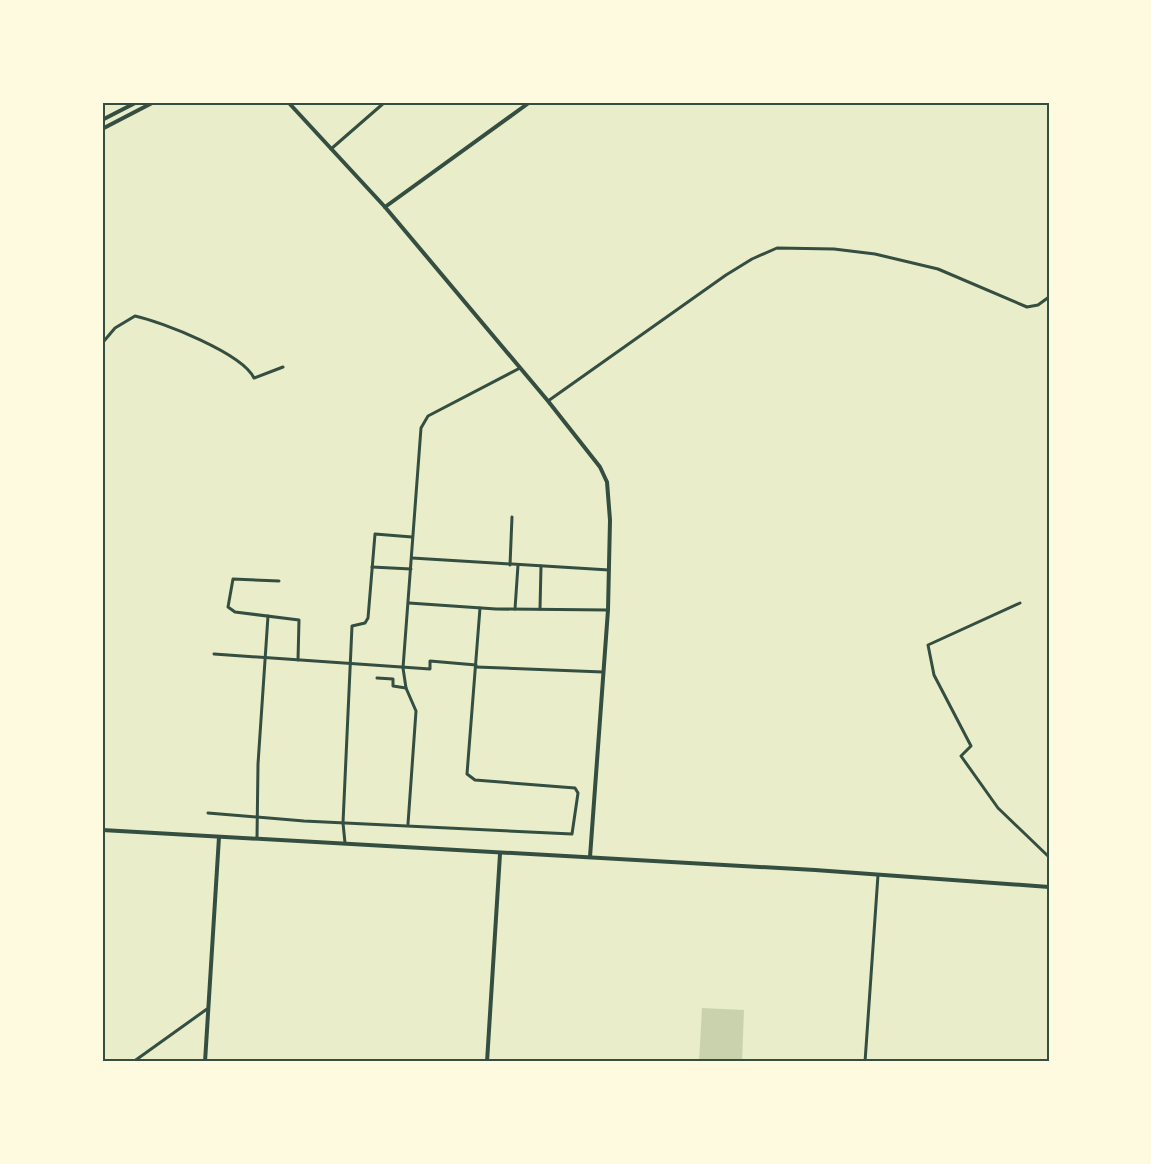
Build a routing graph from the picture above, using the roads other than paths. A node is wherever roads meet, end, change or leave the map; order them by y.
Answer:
1 (137, 102) edge
2 (154, 102) edge
3 (288, 102) edge
4 (385, 102) edge
5 (530, 102) edge
6 (102, 120) edge
7 (102, 129) edge
8 (331, 149) junction
9 (385, 207) junction
10 (1049, 297) edge
11 (102, 340) edge
12 (283, 367) dead end
13 (520, 368) junction
14 (548, 401) junction
15 (512, 517) dead end
16 (413, 537) junction
17 (412, 558) junction
18 (510, 565) junction
19 (518, 565) junction
20 (541, 566) junction
21 (372, 567) junction
22 (411, 569) junction
23 (609, 570) junction
24 (279, 581) dead end
25 (409, 603) junction
26 (1020, 603) dead end
27 (480, 608) junction
28 (515, 609) junction
29 (540, 609) junction
30 (608, 610) junction
31 (268, 616) junction
32 (214, 654) dead end
33 (266, 658) junction
34 (298, 660) junction
35 (350, 665) junction
36 (476, 666) junction
37 (403, 668) junction
38 (603, 672) junction
39 (377, 678) dead end
40 (406, 688) junction
41 (207, 813) dead end
42 (256, 818) junction
43 (343, 823) junction
44 (408, 824) junction
45 (102, 830) edge
46 (219, 837) junction
47 (257, 838) junction
48 (345, 843) junction
49 (500, 854) junction
50 (590, 857) junction
51 (1049, 857) edge
52 (878, 875) junction
53 (1049, 887) edge
54 (207, 1009) junction
55 (133, 1062) edge
56 (205, 1062) edge
57 (487, 1062) edge
58 (866, 1062) edge

1 - 6 street
2 - 7 street
3 - 8 street
4 - 8 street
5 - 9 street
8 - 9 street
9 - 13 street
10 - 14 street
11 - 12 street
13 - 14 street
13 - 16 street
14 - 23 street
15 - 18 street
16 - 17 street
16 - 21 street
17 - 18 street
17 - 22 street
18 - 19 street
19 - 20 street
19 - 28 street
20 - 23 street
20 - 29 street
21 - 22 street
21 - 35 street
22 - 25 street
23 - 30 street
24 - 31 street
25 - 27 street
25 - 37 street
26 - 51 street
27 - 28 street
27 - 36 street
28 - 29 street
29 - 30 street
30 - 38 street
31 - 33 street
31 - 34 street
32 - 33 street
33 - 34 street
33 - 42 street
34 - 35 street
35 - 37 street
35 - 43 street
36 - 37 street
36 - 38 street
36 - 44 street
37 - 40 street
38 - 50 street
39 - 40 street
40 - 44 street
41 - 42 street
42 - 43 street
42 - 47 street
43 - 44 street
43 - 48 street
45 - 46 street
46 - 47 street
46 - 54 street
47 - 48 street
48 - 49 street
49 - 50 street
49 - 57 street
50 - 52 street
52 - 53 street
52 - 58 street
54 - 55 street
54 - 56 street

